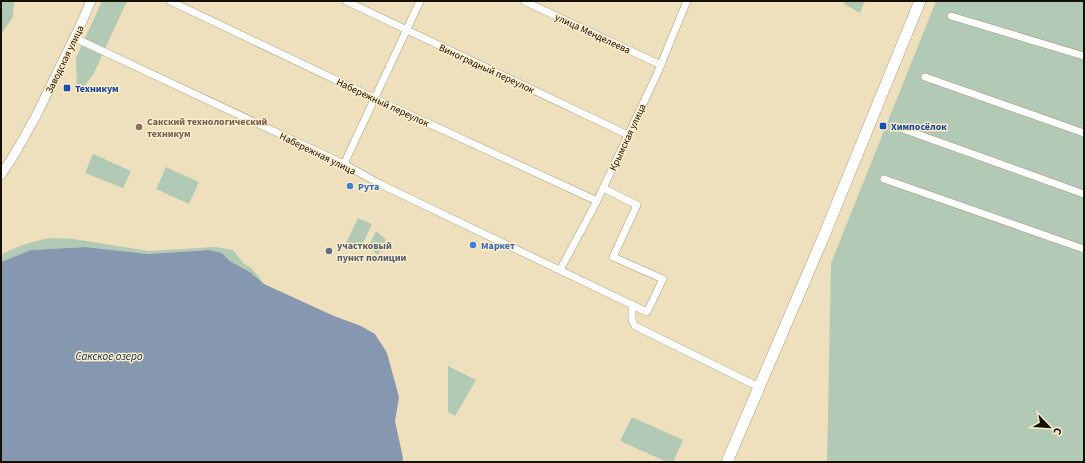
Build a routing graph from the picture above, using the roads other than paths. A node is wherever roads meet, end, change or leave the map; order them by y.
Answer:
1 (91, 1) edge
2 (170, 1) edge
3 (346, 1) edge
4 (420, 1) edge
5 (524, 1) edge
6 (687, 1) edge
7 (920, 1) edge
8 (951, 16) dead end
9 (407, 30) junction
10 (75, 38) junction
11 (1084, 56) edge
12 (661, 65) junction
13 (925, 77) dead end
14 (375, 98) junction
15 (903, 129) dead end
16 (1084, 133) edge
17 (628, 135) junction
18 (344, 164) junction
19 (1, 175) edge
20 (884, 179) dead end
21 (603, 188) junction
22 (1084, 194) edge
23 (597, 202) junction
24 (1084, 249) edge
25 (560, 270) junction
26 (632, 304) junction
27 (759, 387) junction
28 (727, 462) edge

1 - 10 street, Заводская улица
2 - 14 street, Набережный переулок
3 - 9 street, Виноградный переулок
4 - 9 street
5 - 12 street, улица Менделеева
6 - 12 street, Крымская улица
7 - 27 main road
8 - 11 street
9 - 14 street
9 - 17 street, Виноградный переулок
10 - 18 street, Набережная улица
10 - 19 street, Заводская улица
12 - 17 street, Крымская улица
13 - 16 street
14 - 18 street
14 - 23 street, Набережный переулок
15 - 22 street
17 - 21 street, Крымская улица
18 - 25 street, Набережная улица
20 - 24 street
21 - 23 street, Крымская улица
21 - 26 street, Набережная улица
23 - 25 street, Крымская улица
25 - 26 street, Набережная улица
26 - 27 street
27 - 28 main road

